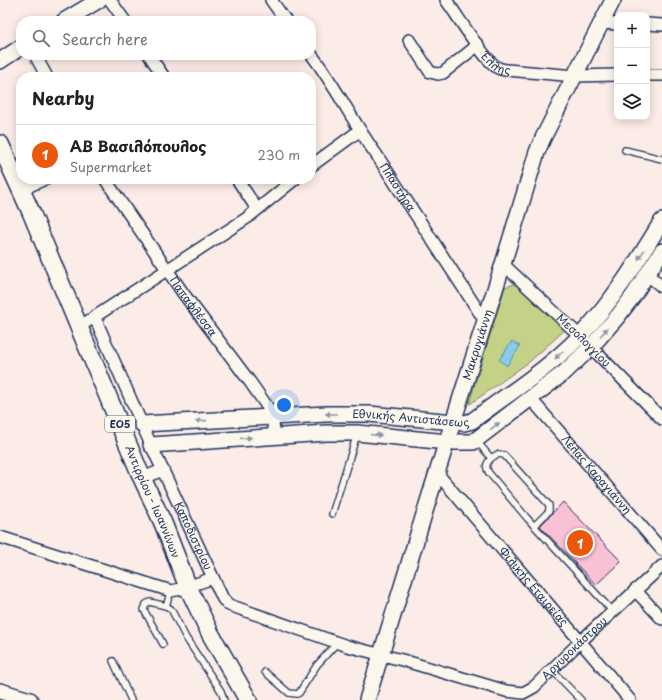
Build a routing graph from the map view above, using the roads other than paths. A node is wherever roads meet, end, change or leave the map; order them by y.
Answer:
1 (99, 0) edge
2 (110, 0) edge
3 (271, 0) edge
4 (446, 0) edge
5 (613, 0) edge
6 (72, 16) edge
7 (121, 16) edge
8 (282, 16) edge
9 (601, 23) junction
10 (614, 24) edge
11 (650, 24) edge
12 (662, 25) edge
13 (410, 40) dead end
14 (478, 45) junction
15 (16, 50) edge
16 (37, 60) edge
17 (152, 60) edge
18 (315, 60) edge
19 (0, 61) edge
20 (44, 72) edge
21 (161, 72) edge
22 (614, 75) edge
23 (650, 75) edge
24 (662, 75) edge
25 (574, 76) junction
26 (360, 131) junction
27 (0, 144) edge
28 (625, 150) dead end
29 (662, 159) edge
30 (316, 162) edge
31 (16, 179) edge
32 (18, 184) edge
33 (34, 184) edge
34 (108, 184) edge
35 (240, 184) edge
36 (289, 184) edge
37 (21, 190) junction
38 (258, 209) junction
39 (662, 222) edge
40 (662, 251) edge
41 (503, 264) junction
42 (168, 271) junction
43 (648, 275) junction
44 (662, 287) edge
45 (95, 318) junction
46 (485, 321) junction
47 (79, 327) junction
48 (580, 336) junction
49 (591, 347) junction
50 (532, 399) junction
51 (273, 416) junction
52 (662, 419) edge
53 (454, 422) junction
54 (142, 424) junction
55 (357, 433) junction
56 (275, 436) junction
57 (476, 440) junction
58 (447, 442) junction
59 (151, 444) junction
60 (491, 458) junction
61 (163, 470) junction
62 (437, 473) junction
63 (142, 478) junction
64 (332, 514) dead end
65 (534, 526) junction
66 (0, 537) edge
67 (662, 550) edge
68 (662, 566) edge
69 (213, 578) junction
70 (188, 587) junction
71 (636, 590) junction
72 (171, 591) junction
73 (166, 606) junction
74 (613, 612) junction
75 (662, 619) edge
76 (580, 642) junction
77 (337, 643) junction
78 (163, 644) dead end
79 (381, 655) junction
80 (113, 662) dead end
81 (552, 670) junction
82 (265, 672) dead end
83 (0, 691) edge
84 (524, 697) edge
85 (30, 700) edge
86 (131, 700) edge
87 (224, 700) edge
88 (248, 700) edge
89 (367, 700) edge
90 (581, 700) edge
91 (630, 700) edge

1 - 6 street
2 - 7 street
3 - 8 street
4 - 14 street, Έλλης
5 - 9 street, Μακρυγιάννη
9 - 10 street
9 - 25 street, Μακρυγιάννη
11 - 12 street
13 - 14 street
14 - 25 street, Έλλης
15 - 19 street
16 - 20 street
17 - 21 street
18 - 26 street, Πλαστήρα
22 - 25 street, Έλλης
23 - 24 street
25 - 41 street, Μακρυγιάννη
26 - 30 street
26 - 46 street, Πλαστήρα
27 - 31 main road, Αντιρρίου - Ιωαννίνων / ΕΟ5
28 - 29 lane
32 - 37 main road, Αντιρρίου - Ιωαννίνων / ΕΟ5
33 - 37 street
34 - 42 street, Παπαφλέσσα
35 - 38 street
36 - 38 street
37 - 47 main road, Αντιρρίου - Ιωαννίνων / ΕΟ5
38 - 42 street
39 -> 48 street, Εθνικής Αντιστάσεως
40 - 43 street, Εθνικής Αντιστάσεως
41 - 46 street, Μακρυγιάννη
41 - 48 street, Μεσολογγίου
42 - 45 street
42 - 51 street, Παπαφλέσσα
43 - 44 street
49 -> 43 street, Εθνικής Αντιστάσεως
45 - 47 street
45 - 54 street, Καποδιστρίου
46 - 53 street, Μακρυγιάννη
47 - 63 main road, Αντιρρίου - Ιωαννίνων / ΕΟ5
48 - 49 street, Μεσολογγίου
48 -> 53 street, Εθνικής Αντιστάσεως
49 - 50 street, Εθνικής Αντιστάσεως
49 - 52 street, Μεσολογγίου
57 -> 50 street, Εθνικής Αντιστάσεως
50 - 67 street, Λέλας Καραγιάννη
53 -> 51 street, Εθνικής Αντιστάσεως
51 -> 54 street, Εθνικής Αντιστάσεως
51 - 56 street, Παπαφλέσσα
53 - 58 street, Μακρυγιάννη
54 - 59 street, Καποδιστρίου
55 - 56 street, Εθνικής Αντιστάσεως
55 -> 58 street, Εθνικής Αντιστάσεως
55 - 64 lane
59 -> 56 street, Εθνικής Αντιστάσεως
57 - 58 street, Εθνικής Αντιστάσεως
57 - 60 lane
58 - 62 street, Μακρυγιάννη
59 - 61 street, Καποδιστρίου
60 - 65 lane
60 - 65 lane
61 - 63 street
61 - 69 street, Καποδιστρίου
62 - 76 street, Φιλικής Εταιρείας
62 - 79 street, Μακρυγιάννη
63 - 70 main road, Αντιρρίου - Ιωαννίνων / ΕΟ5
65 - 74 lane
66 - 72 street
68 - 71 street, Αργυροκάστρου
69 - 70 street
69 - 77 street, Καποδιστρίου
70 - 72 street
70 - 88 main road, Αντιρρίου - Ιωαννίνων / ΕΟ5
71 - 74 street, Αργυροκάστρου
71 - 75 street
72 - 73 lane
73 - 78 lane
73 - 87 lane
74 - 76 street, Αργυροκάστρου
76 - 81 street, Αργυροκάστρου
76 - 91 street, Φιλικής Εταιρείας
77 - 79 street, Καποδιστρίου
77 - 82 lane
79 - 84 street, Αργυροκάστρου
79 - 89 street, Μακρυγιάννη
80 - 86 lane
81 - 84 street, Αργυροκάστρου
81 - 90 lane
83 - 85 street

